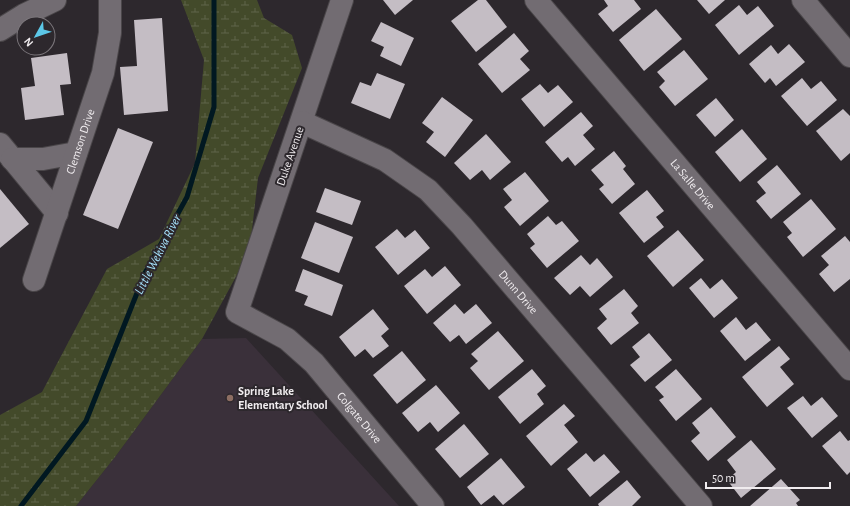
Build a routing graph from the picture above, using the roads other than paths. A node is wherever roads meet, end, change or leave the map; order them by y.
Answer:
1 (55, 0) edge
2 (110, 0) edge
3 (342, 0) edge
4 (536, 0) edge
5 (803, 0) edge
6 (0, 30) edge
7 (850, 56) edge
8 (302, 122) junction
9 (6, 152) edge
10 (76, 153) junction
11 (57, 213) junction
12 (34, 280) dead end
13 (237, 312) joint
14 (850, 369) edge
15 (433, 506) edge
16 (701, 506) edge

1 - 6 street
2 - 10 street, Clemson Drive
3 - 8 street, Duke Avenue
4 - 14 street, La Salle Drive
5 - 7 street
8 - 13 street, Duke Avenue
8 - 16 street, Dunn Drive
9 - 10 street
9 - 11 street
10 - 11 street, Clemson Drive
11 - 12 street, Clemson Drive
13 - 15 street, Colgate Drive

